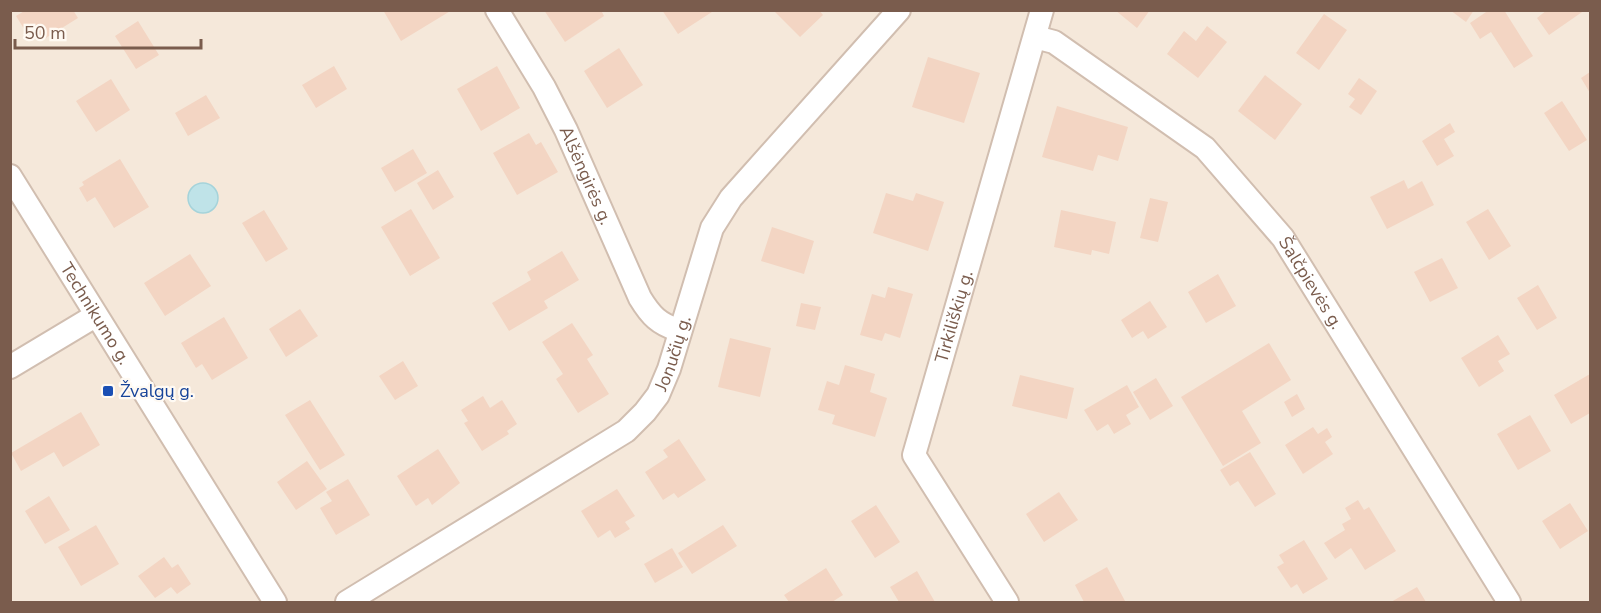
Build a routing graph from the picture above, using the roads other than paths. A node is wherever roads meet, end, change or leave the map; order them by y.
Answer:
1 (497, 10) edge
2 (899, 10) edge
3 (1042, 10) edge
4 (1035, 37) junction
5 (10, 176) edge
6 (96, 316) junction
7 (678, 330) junction
8 (10, 367) edge
9 (275, 603) edge
10 (348, 603) edge
11 (1007, 603) edge
12 (1509, 603) edge

1 - 7 street, Alšėngirės g.
2 - 7 street, Jonučių g.
3 - 4 street, Tirkiliškių g.
4 - 11 street, Tirkiliškių g.
4 - 12 street, Šalčpievės g.
5 - 6 street, Technikumo g.
6 - 8 street
6 - 9 street, Technikumo g.
7 - 10 street, Jonučių g.

